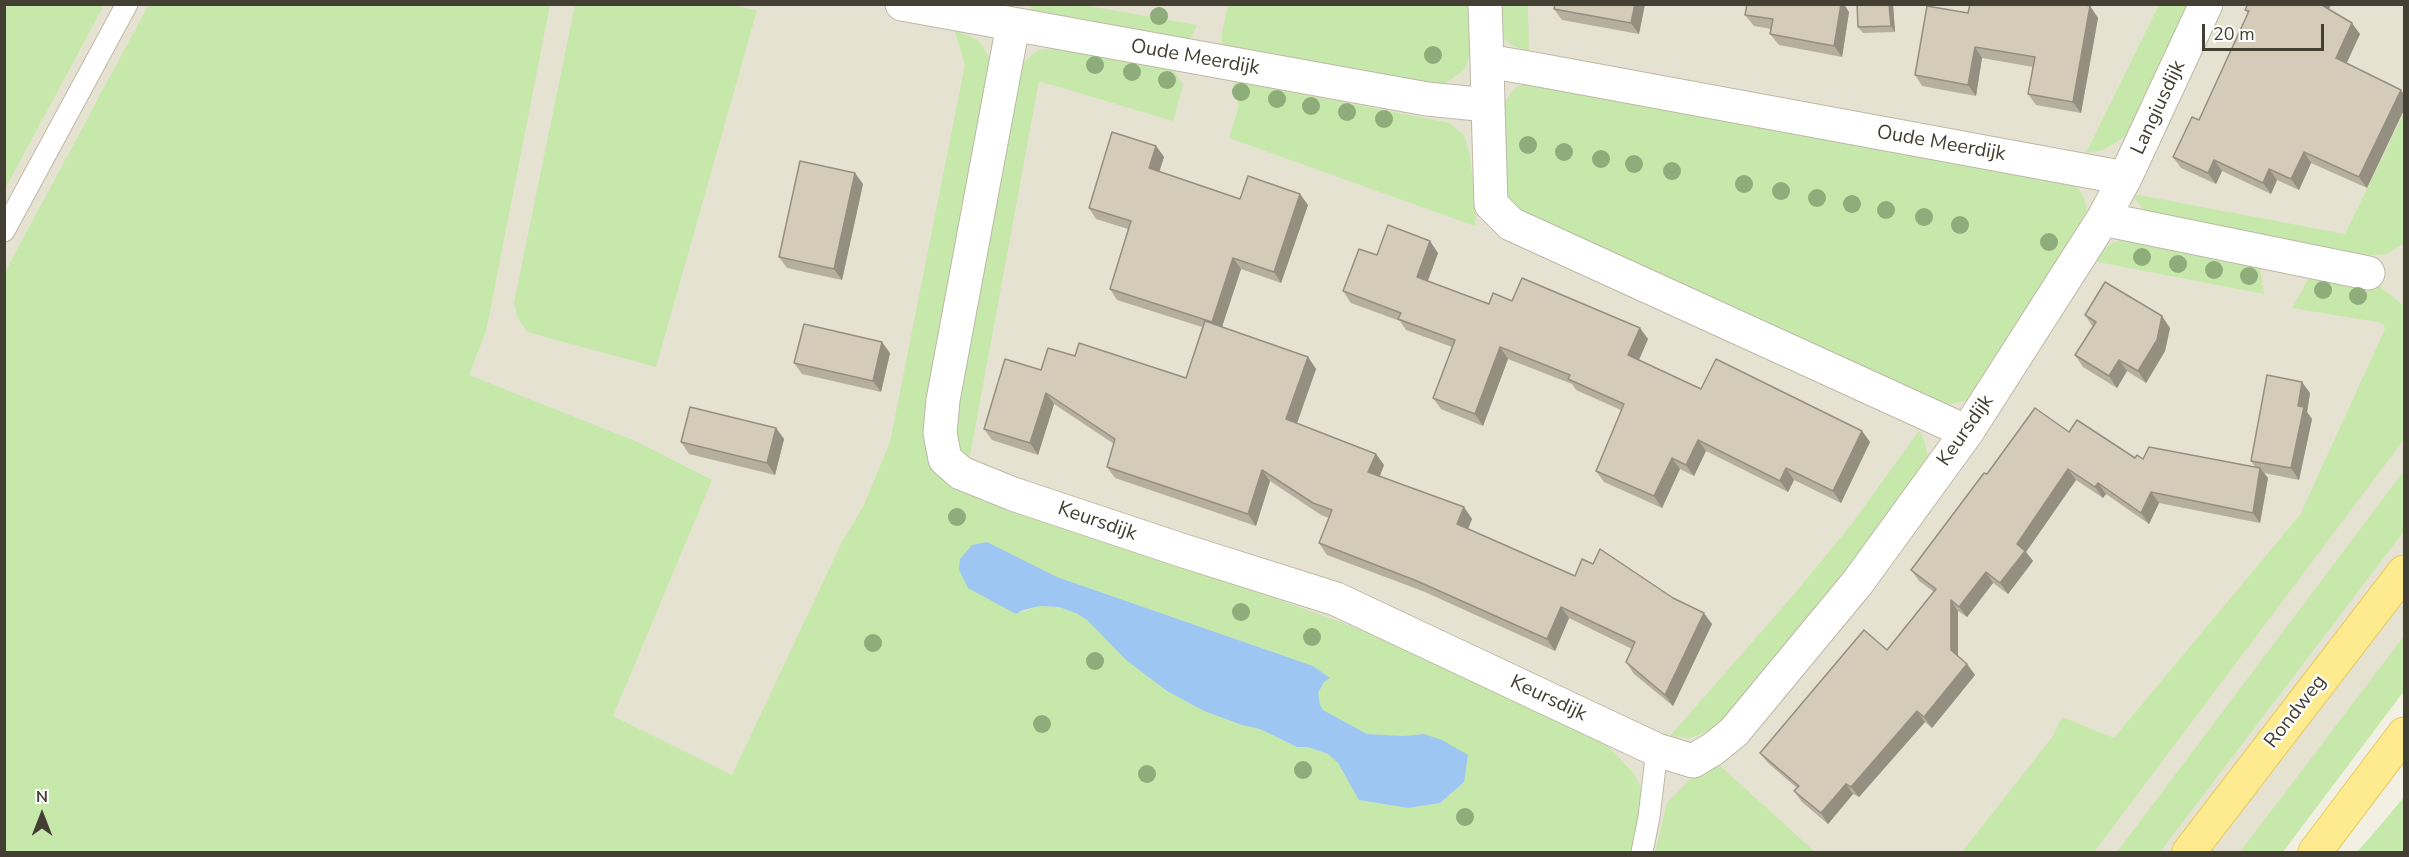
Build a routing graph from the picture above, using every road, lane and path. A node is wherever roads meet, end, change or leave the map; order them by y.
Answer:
1 (127, 4) edge
2 (902, 4) edge
3 (1485, 4) edge
4 (2206, 4) edge
5 (1013, 26) junction
6 (1487, 61) junction
7 (1488, 105) junction
8 (2125, 178) junction
9 (2103, 219) junction
10 (4, 231) edge
11 (2368, 273) dead end
12 (1967, 432) junction
13 (2404, 572) edge
14 (2404, 734) edge
15 (1657, 750) junction
16 (1642, 852) edge
17 (2188, 852) edge
18 (2315, 852) edge

1 - 10 lane
2 - 5 street, Oude Meerdijk
3 - 6 street
4 - 8 street, Langiusdijk
5 - 7 street, Oude Meerdijk
5 - 15 street, Keursdijk
6 - 7 street
6 - 8 street, Oude Meerdijk
7 - 12 street
8 - 9 street
9 - 11 street
9 - 12 street, Keursdijk
12 - 15 street, Keursdijk
13 - 17 main road, Rondweg
14 - 18 main road
15 - 16 lane

